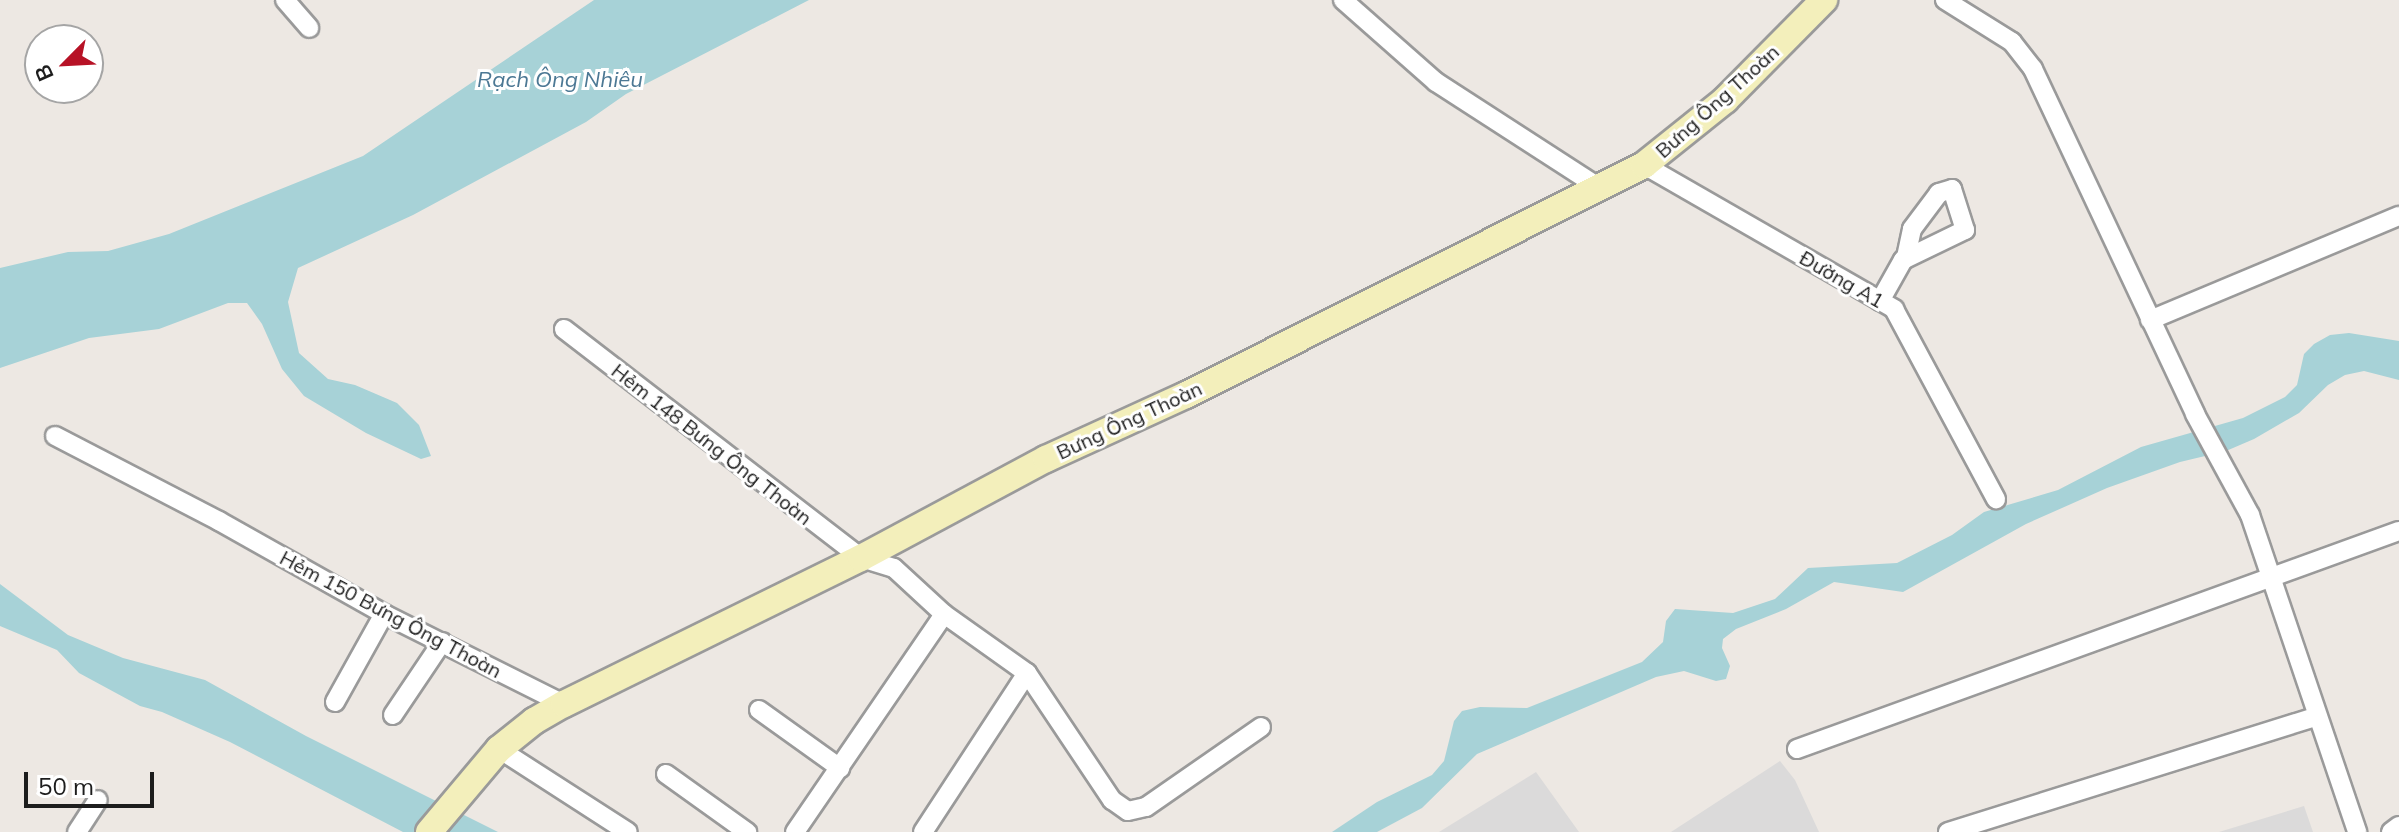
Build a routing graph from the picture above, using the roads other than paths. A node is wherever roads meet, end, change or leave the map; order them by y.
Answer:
1 (285, 0) edge
2 (1343, 0) edge
3 (1824, 0) edge
4 (1945, 0) edge
5 (309, 28) dead end
6 (1644, 165) junction
7 (1600, 188) junction
8 (2399, 216) edge
9 (1906, 258) dead end
10 (1880, 301) junction
11 (2150, 320) junction
12 (564, 329) dead end
13 (55, 436) dead end
14 (1996, 499) dead end
15 (2399, 531) edge
16 (861, 558) junction
17 (2273, 577) junction
18 (384, 614) junction
19 (944, 614) junction
20 (442, 642) junction
21 (1027, 673) junction
22 (335, 702) dead end
23 (564, 704) junction
24 (759, 710) dead end
25 (393, 715) dead end
26 (2316, 717) junction
27 (1261, 727) dead end
28 (499, 749) junction
29 (1797, 749) dead end
30 (840, 768) junction
31 (666, 774) dead end
32 (98, 800) dead end
33 (2399, 826) edge
34 (77, 832) edge
35 (429, 832) edge
36 (628, 832) edge
37 (747, 832) edge
38 (795, 832) edge
39 (923, 832) edge
40 (1948, 832) edge
41 (2357, 832) edge
42 (2391, 832) edge

1 - 5 street
2 - 7 street
3 - 6 street, Bưng Ông Thoàn
4 - 11 street
6 - 7 street, Bưng Ông Thoàn
6 - 10 street, Đường A1
7 - 16 street, Bưng Ông Thoàn
8 - 11 street
9 - 10 street
10 - 14 street, Đường A1
11 - 17 street
12 - 16 street, Hẻm 148 Bưng Ông Thoàn
13 - 18 street, Hẻm 150 Bưng Ông Thoàn
15 - 17 street
16 - 19 street, Hẻm 148 Bưng Ông Thoàn
16 - 23 street, Bưng Ông Thoàn
17 - 26 street
17 - 29 street
18 - 20 street, Hẻm 150 Bưng Ông Thoàn
18 - 22 street
19 - 21 street, Hẻm 148 Bưng Ông Thoàn
19 - 30 street
20 - 23 street, Hẻm 150 Bưng Ông Thoàn
20 - 25 street
21 - 27 street
21 - 39 street
23 - 28 street, Bưng Ông Thoàn
24 - 30 street
26 - 40 street
26 - 41 street
28 - 35 street, Bưng Ông Thoàn
28 - 36 street
30 - 38 street
31 - 37 street
32 - 34 street
33 - 42 street

